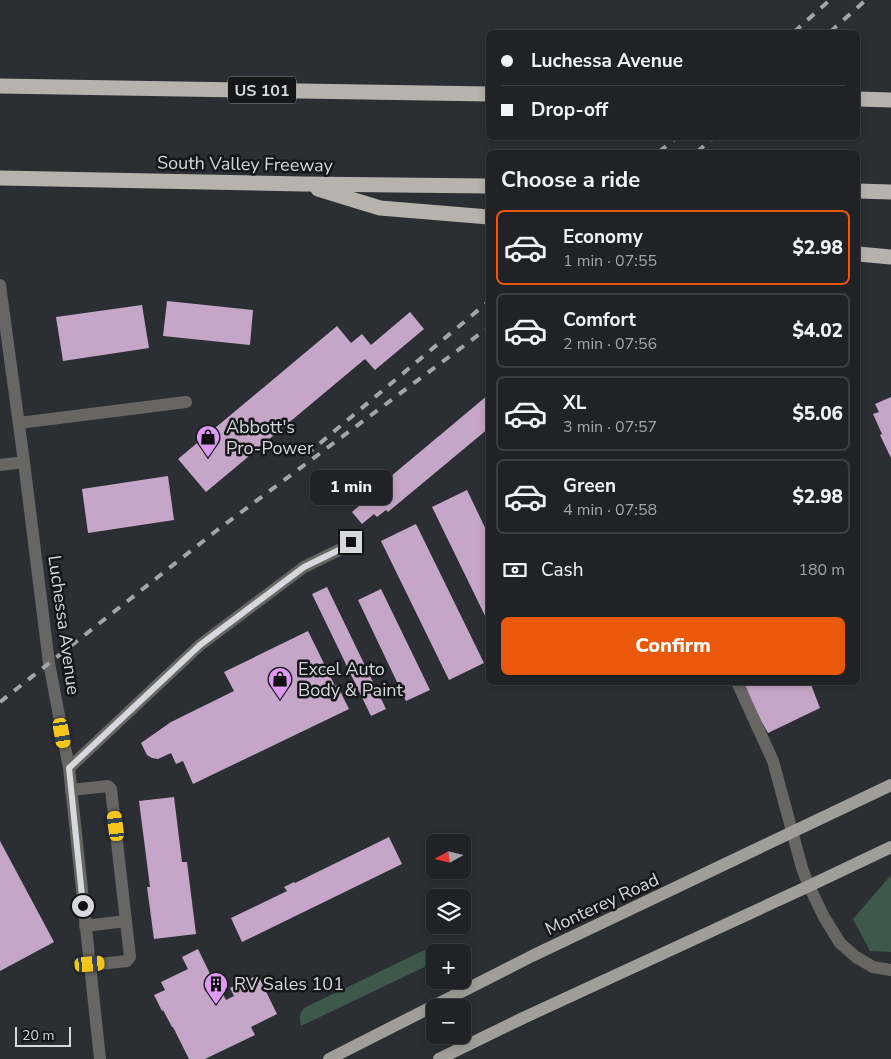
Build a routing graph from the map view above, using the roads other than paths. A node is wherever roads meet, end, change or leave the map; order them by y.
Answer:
1 (0, 86) edge
2 (486, 94) edge
3 (860, 99) edge
4 (886, 100) edge
5 (0, 178) edge
6 (302, 184) junction
7 (486, 186) edge
8 (860, 191) edge
9 (891, 192) edge
10 (486, 217) edge
11 (860, 254) edge
12 (891, 258) edge
13 (0, 285) edge
14 (186, 402) dead end
15 (19, 423) junction
16 (24, 462) junction
17 (0, 465) edge
18 (351, 542) dead end
19 (738, 685) edge
20 (69, 768) junction
21 (891, 785) edge
22 (71, 790) junction
23 (792, 833) junction
24 (891, 847) edge
25 (809, 886) junction
26 (126, 921) junction
27 (85, 926) junction
28 (90, 964) junction
29 (891, 970) edge
30 (100, 1059) edge
31 (329, 1059) edge
32 (439, 1059) edge

1 - 2 highway, US 101
3 - 4 highway
5 - 6 highway, South Valley Freeway
6 - 7 highway, South Valley Freeway
6 - 10 highway
8 - 9 highway
11 - 12 highway
13 - 15 street, Luchessa Avenue
14 - 15 street
15 - 16 street, Luchessa Avenue
16 - 17 street
16 - 20 street, Luchessa Avenue
18 - 20 street
19 - 23 street
20 - 22 street, Luchessa Avenue
21 - 23 main road, Monterey Road
22 - 26 street
22 - 27 street, Luchessa Avenue
23 - 25 street
23 - 31 main road, Monterey Road
24 - 25 main road
25 - 29 street
25 - 32 main road
26 - 27 street
26 - 28 street
27 - 28 street, Luchessa Avenue
28 - 30 street, Luchessa Avenue

